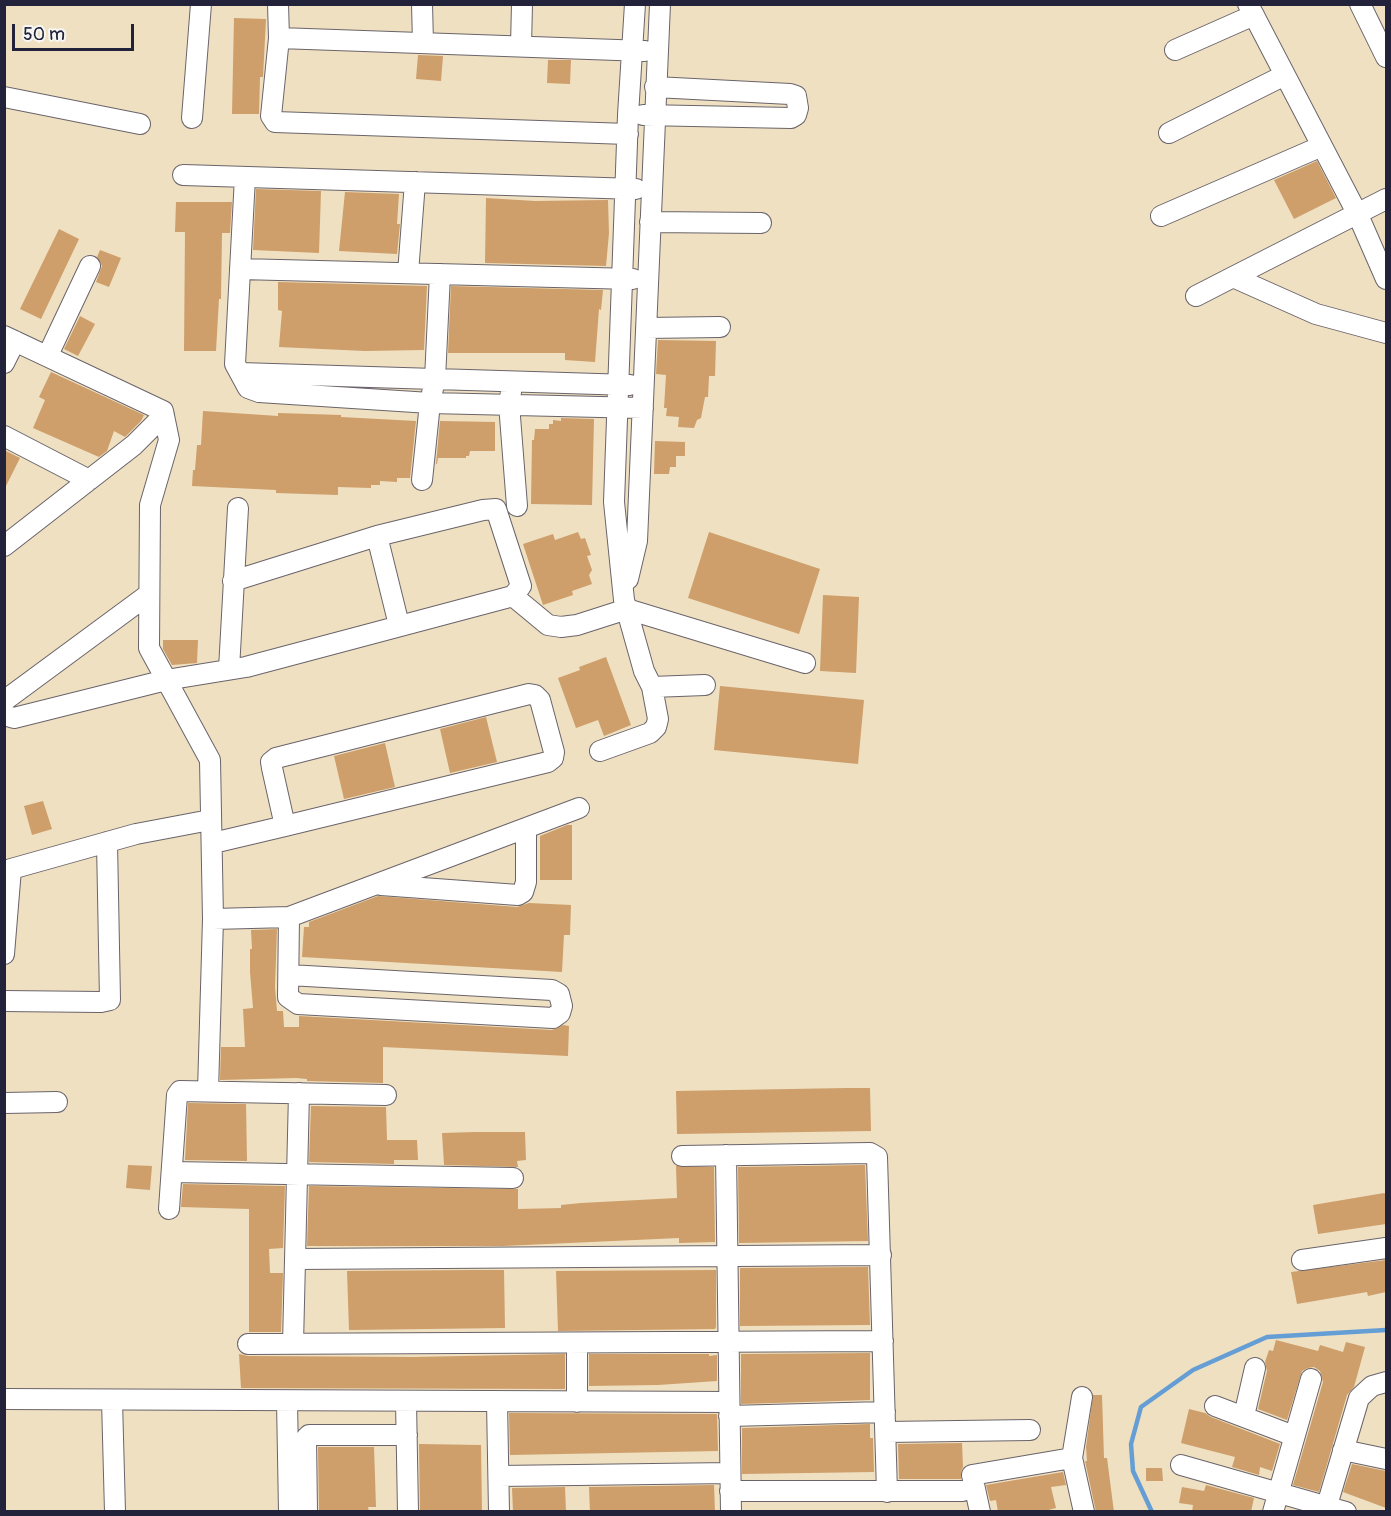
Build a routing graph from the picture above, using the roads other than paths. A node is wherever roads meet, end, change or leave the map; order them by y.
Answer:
1 (201, 4) edge
2 (278, 4) edge
3 (422, 4) edge
4 (522, 4) edge
5 (635, 4) edge
6 (660, 4) edge
7 (1360, 4) edge
8 (1251, 10) edge
9 (279, 38) junction
10 (423, 43) junction
11 (521, 46) junction
12 (1175, 50) dead end
13 (632, 51) junction
14 (657, 51) junction
15 (1386, 57) edge
16 (1285, 75) junction
17 (655, 87) junction
18 (4, 97) edge
19 (654, 115) junction
20 (192, 118) dead end
21 (140, 124) dead end
22 (628, 125) junction
23 (1170, 133) dead end
24 (1322, 146) junction
25 (183, 175) dead end
26 (245, 177) junction
27 (415, 182) junction
28 (625, 189) junction
29 (651, 190) junction
30 (1386, 200) edge
31 (1358, 215) junction
32 (1161, 216) dead end
33 (650, 222) junction
34 (760, 223) dead end
35 (90, 266) dead end
36 (240, 269) junction
37 (408, 273) junction
38 (440, 274) junction
39 (1233, 277) junction
40 (622, 279) junction
41 (1386, 279) edge
42 (648, 280) junction
43 (1196, 296) dead end
44 (720, 327) dead end
45 (646, 328) junction
46 (1386, 333) edge
47 (10, 338) edge
48 (48, 355) junction
49 (4, 363) edge
50 (240, 373) junction
51 (356, 376) junction
52 (435, 379) junction
53 (512, 382) junction
54 (618, 385) junction
55 (644, 386) junction
56 (356, 398) junction
57 (429, 403) junction
58 (509, 404) junction
59 (618, 407) junction
60 (644, 408) junction
61 (164, 415) junction
62 (4, 436) edge
63 (89, 480) junction
64 (422, 480) dead end
65 (517, 506) dead end
66 (238, 508) dead end
67 (377, 536) junction
68 (4, 546) edge
69 (233, 581) junction
70 (149, 594) junction
71 (513, 596) junction
72 (625, 605) junction
73 (399, 625) junction
74 (805, 663) dead end
75 (230, 669) junction
76 (166, 680) junction
77 (705, 685) dead end
78 (652, 687) junction
79 (4, 701) edge
80 (4, 715) edge
81 (600, 751) dead end
82 (579, 808) dead end
83 (210, 820) junction
84 (285, 826) junction
85 (526, 828) junction
86 (107, 842) junction
87 (213, 843) junction
88 (8, 870) edge
89 (374, 885) junction
90 (289, 916) junction
91 (213, 919) junction
92 (4, 954) edge
93 (289, 975) junction
94 (449, 984) junction
95 (4, 1001) edge
96 (449, 1013) junction
97 (208, 1091) junction
98 (299, 1093) junction
99 (386, 1095) dead end
100 (57, 1102) dead end
101 (4, 1103) edge
102 (726, 1155) junction
103 (682, 1156) dead end
104 (171, 1172) junction
105 (297, 1174) junction
106 (513, 1179) dead end
107 (168, 1209) dead end
108 (1386, 1248) edge
109 (726, 1255) junction
110 (881, 1255) junction
111 (295, 1259) junction
112 (1302, 1260) dead end
113 (883, 1341) junction
114 (728, 1342) junction
115 (577, 1343) junction
116 (248, 1344) dead end
117 (293, 1344) junction
118 (1255, 1368) dead end
119 (1311, 1379) dead end
120 (1386, 1382) edge
121 (1082, 1397) dead end
122 (4, 1399) edge
123 (112, 1400) junction
124 (287, 1401) junction
125 (406, 1402) junction
126 (497, 1402) junction
127 (578, 1402) junction
128 (1215, 1406) dead end
129 (729, 1409) junction
130 (1244, 1416) junction
131 (886, 1422) junction
132 (1030, 1430) dead end
133 (407, 1435) junction
134 (1294, 1436) junction
135 (1343, 1450) junction
136 (1072, 1458) junction
137 (1386, 1459) edge
138 (1181, 1465) dead end
139 (499, 1476) junction
140 (730, 1482) junction
141 (963, 1491) dead end
142 (887, 1492) junction
143 (1275, 1502) edge
144 (1326, 1509) edge
145 (115, 1512) edge
146 (289, 1512) edge
147 (307, 1512) edge
148 (408, 1512) edge
149 (500, 1512) edge
150 (730, 1512) edge
151 (980, 1512) edge
152 (1084, 1512) edge
153 (1346, 1512) edge

1 - 20 street
2 - 9 street
3 - 10 street
4 - 11 street
5 - 13 street
6 - 14 street
7 - 15 street
8 - 12 street
8 - 16 street
9 - 10 street
9 - 22 street
10 - 11 street
11 - 13 street
13 - 14 street
13 - 22 street
14 - 17 street
16 - 23 street
16 - 24 street
17 - 19 street
17 - 19 street
18 - 21 street
19 - 22 street
19 - 29 street
22 - 28 street
24 - 31 street
24 - 32 street
25 - 26 street
26 - 27 street
26 - 36 street
27 - 28 street
27 - 37 street
28 - 29 street
28 - 40 street
29 - 33 street
30 - 31 street
31 - 39 street
31 - 41 street
33 - 34 street
33 - 42 street
35 - 48 street
36 - 37 street
36 - 50 street
37 - 38 street
38 - 40 street
38 - 52 street
39 - 43 street
39 - 46 street
40 - 42 street
40 - 54 street
42 - 45 street
44 - 45 street
45 - 55 street
47 - 48 street
47 - 49 street
48 - 61 street
50 - 51 street
50 - 56 street
51 - 52 street
51 - 56 street
52 - 53 street
52 - 57 street
53 - 54 street
53 - 58 street
54 - 55 street
54 - 59 street
55 - 60 street
56 - 57 street
57 - 58 street
57 - 64 street
58 - 59 street
58 - 65 street
59 - 60 street
59 - 72 street
60 - 72 street
61 - 63 street
61 - 70 street
62 - 63 street
63 - 68 street
66 - 69 street
67 - 69 street
67 - 71 street
67 - 73 street
69 - 75 street
70 - 76 street
70 - 79 street
71 - 72 street
71 - 73 street
72 - 74 street
72 - 78 street
73 - 75 street
75 - 76 street
76 - 80 street
76 - 83 street
77 - 78 street
78 - 81 street
82 - 85 street
83 - 86 street
83 - 87 street
84 - 84 street
84 - 87 street
85 - 89 street
85 - 89 street
86 - 88 street
86 - 95 street
87 - 91 street
88 - 92 street
89 - 90 street
90 - 91 street
90 - 93 street
91 - 97 street
93 - 94 street
93 - 96 street
94 - 96 street
94 - 96 street
97 - 98 street
97 - 104 street
98 - 99 street
98 - 105 street
100 - 101 street
102 - 103 street
102 - 109 street
102 - 110 street
104 - 105 street
104 - 107 street
105 - 106 street
105 - 111 street
108 - 112 street
109 - 110 street
109 - 111 street
109 - 114 street
110 - 113 street
111 - 117 street
113 - 114 street
113 - 131 street
114 - 115 street
114 - 129 street
115 - 117 street
115 - 127 street
116 - 117 street
118 - 130 street
119 - 134 street
120 - 135 street
121 - 136 street
122 - 123 street
123 - 124 street
123 - 145 street
124 - 125 street
124 - 146 street
125 - 126 street
125 - 133 street
126 - 127 street
126 - 139 street
127 - 129 street
128 - 130 street
129 - 131 street
129 - 140 street
130 - 134 street
131 - 132 street
131 - 142 street
133 - 147 street
133 - 148 street
134 - 143 street
135 - 137 street
135 - 144 street
136 - 151 street
136 - 152 street
138 - 143 street
139 - 140 street
139 - 149 street
140 - 142 street
140 - 150 street
141 - 142 street
143 - 144 street
144 - 153 street

